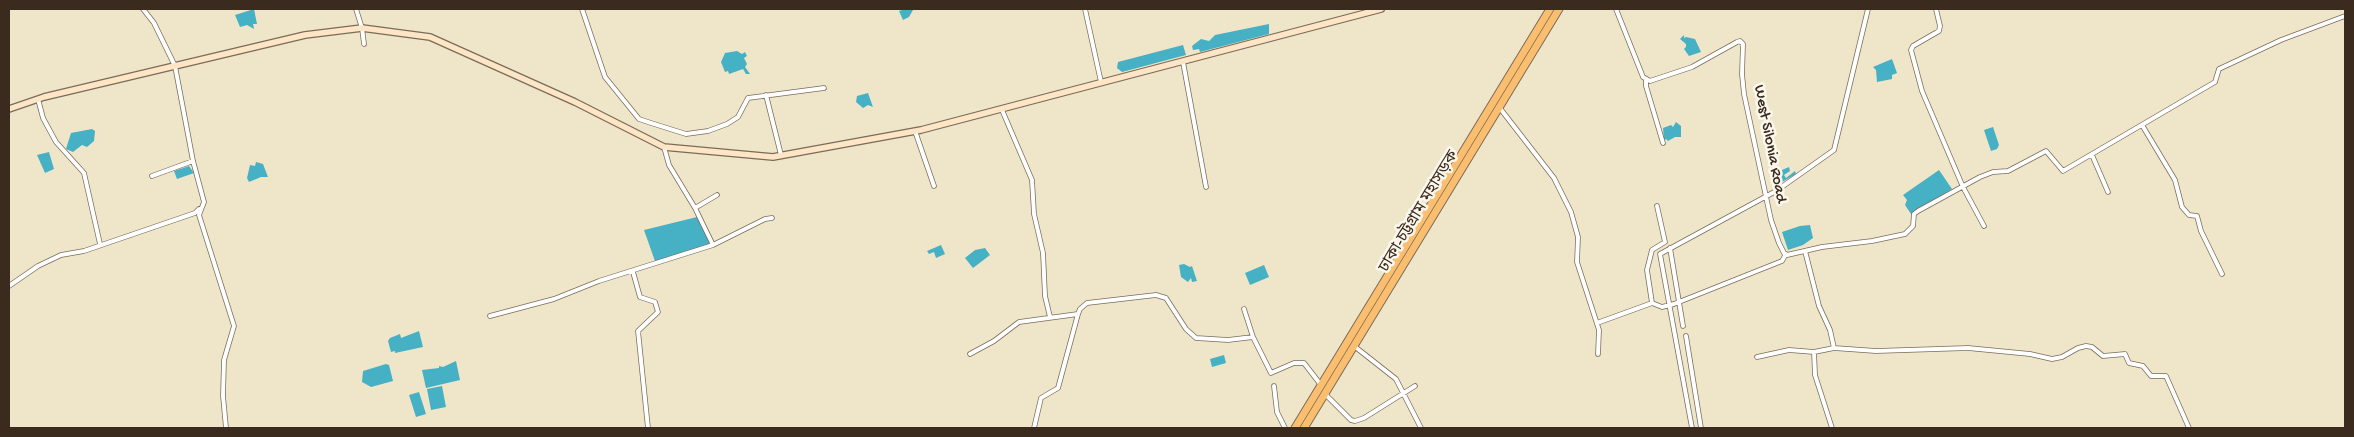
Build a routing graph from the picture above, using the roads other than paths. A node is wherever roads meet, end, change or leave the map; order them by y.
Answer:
1 (143, 9) edge
2 (356, 9) edge
3 (582, 9) edge
4 (1085, 9) edge
5 (1381, 9) edge
6 (1550, 9) edge
7 (1559, 9) edge
8 (1616, 9) edge
9 (1868, 9) edge
10 (1936, 9) edge
11 (2345, 16) edge
12 (362, 28) junction
13 (364, 44) dead end
14 (1183, 62) junction
15 (175, 66) junction
16 (1646, 80) junction
17 (1101, 82) junction
18 (824, 88) dead end
19 (766, 95) junction
20 (38, 100) junction
21 (1499, 107) junction
22 (9, 110) edge
23 (1002, 110) junction
24 (2142, 125) junction
25 (915, 131) junction
26 (1663, 143) dead end
27 (664, 147) junction
28 (782, 155) junction
29 (2092, 155) junction
30 (193, 161) junction
31 (152, 176) dead end
32 (934, 186) dead end
33 (1206, 187) dead end
34 (1963, 187) junction
35 (2108, 192) dead end
36 (716, 195) dead end
37 (1766, 195) junction
38 (1657, 206) dead end
39 (201, 208) junction
40 (695, 208) junction
41 (772, 218) dead end
42 (1984, 226) dead end
43 (100, 244) junction
44 (713, 246) junction
45 (1403, 248) junction
46 (1670, 248) junction
47 (1805, 251) junction
48 (1412, 252) junction
49 (1786, 254) junction
50 (1397, 258) junction
51 (1405, 264) junction
52 (633, 272) junction
53 (2222, 274) dead end
54 (9, 286) edge
55 (1652, 303) junction
56 (1678, 303) junction
57 (1669, 305) junction
58 (1244, 308) dead end
59 (1078, 314) junction
60 (490, 316) dead end
61 (1050, 317) junction
62 (1597, 323) junction
63 (1683, 326) dead end
64 (1686, 336) dead end
65 (1253, 337) junction
66 (1354, 346) junction
67 (1834, 348) junction
68 (1814, 352) junction
69 (970, 354) dead end
70 (1598, 354) dead end
71 (1757, 357) dead end
72 (1274, 386) dead end
73 (1321, 386) junction
74 (1416, 386) dead end
75 (1404, 392) junction
76 (1325, 394) junction
77 (226, 428) edge
78 (648, 428) edge
79 (1034, 428) edge
80 (1285, 428) edge
81 (1295, 428) edge
82 (1304, 428) edge
83 (1421, 428) edge
84 (1692, 428) edge
85 (1702, 428) edge
86 (1832, 428) edge
87 (2189, 428) edge

1 - 15 street
2 - 12 street
3 - 19 street
4 - 17 street
5 - 14 main road
6 - 45 highway, ঢাকা-চট্টগ্রাম মহাসড়ক
7 - 21 highway, ঢাকা-চট্টগ্রাম মহাসড়ক
8 - 16 street
9 - 37 street
10 - 34 street
11 - 24 street
12 - 13 street
12 - 15 main road
12 - 27 main road
14 - 17 main road
14 - 33 street
15 - 20 main road
15 - 30 street
16 - 26 street
16 - 37 street, West Silonia Road
17 - 23 main road
18 - 19 street
19 - 28 street
20 - 22 main road
20 - 43 street
21 - 48 highway, ঢাকা-চট্টগ্রাম মহাসড়ক
21 - 62 street
23 - 25 main road
23 - 61 street
24 - 29 street
24 - 53 street
25 - 28 main road
25 - 32 street
27 - 28 main road
27 - 40 street
29 - 34 street
29 - 35 street
30 - 31 street
30 - 39 street
34 - 42 street
34 - 47 street
36 - 40 street
37 - 46 street
37 - 49 street, West Silonia Road
38 - 55 street
39 - 43 street
39 - 77 street
40 - 44 street
41 - 44 street
43 - 54 street
44 - 52 street
45 - 48 highway
45 - 50 highway, ঢাকা-চট্টগ্রাম মহাসড়ক
46 - 56 street
46 - 57 street
47 - 49 street
47 - 67 street
48 - 51 highway, ঢাকা-চট্টগ্রাম মহাসড়ক
49 - 56 street
50 - 51 highway
50 - 73 highway, ঢাকা-চট্টগ্রাম মহাসড়ক
51 - 66 highway, ঢাকা-চট্টগ্রাম মহাসড়ক
52 - 60 street
52 - 78 street
55 - 57 street
55 - 62 street
56 - 57 street
56 - 63 street
57 - 84 street
58 - 65 street
59 - 61 street
59 - 65 street
59 - 79 street
61 - 69 street
62 - 70 street
64 - 85 street
65 - 73 street
66 - 75 street
66 - 76 highway, ঢাকা-চট্টগ্রাম মহাসড়ক
67 - 68 street
67 - 87 street
68 - 71 street
68 - 86 street
72 - 80 street
73 - 81 highway, ঢাকা-চট্টগ্রাম মহাসড়ক
74 - 75 street
75 - 76 street
75 - 83 street
76 - 82 highway, ঢাকা-চট্টগ্রাম মহাসড়ক

